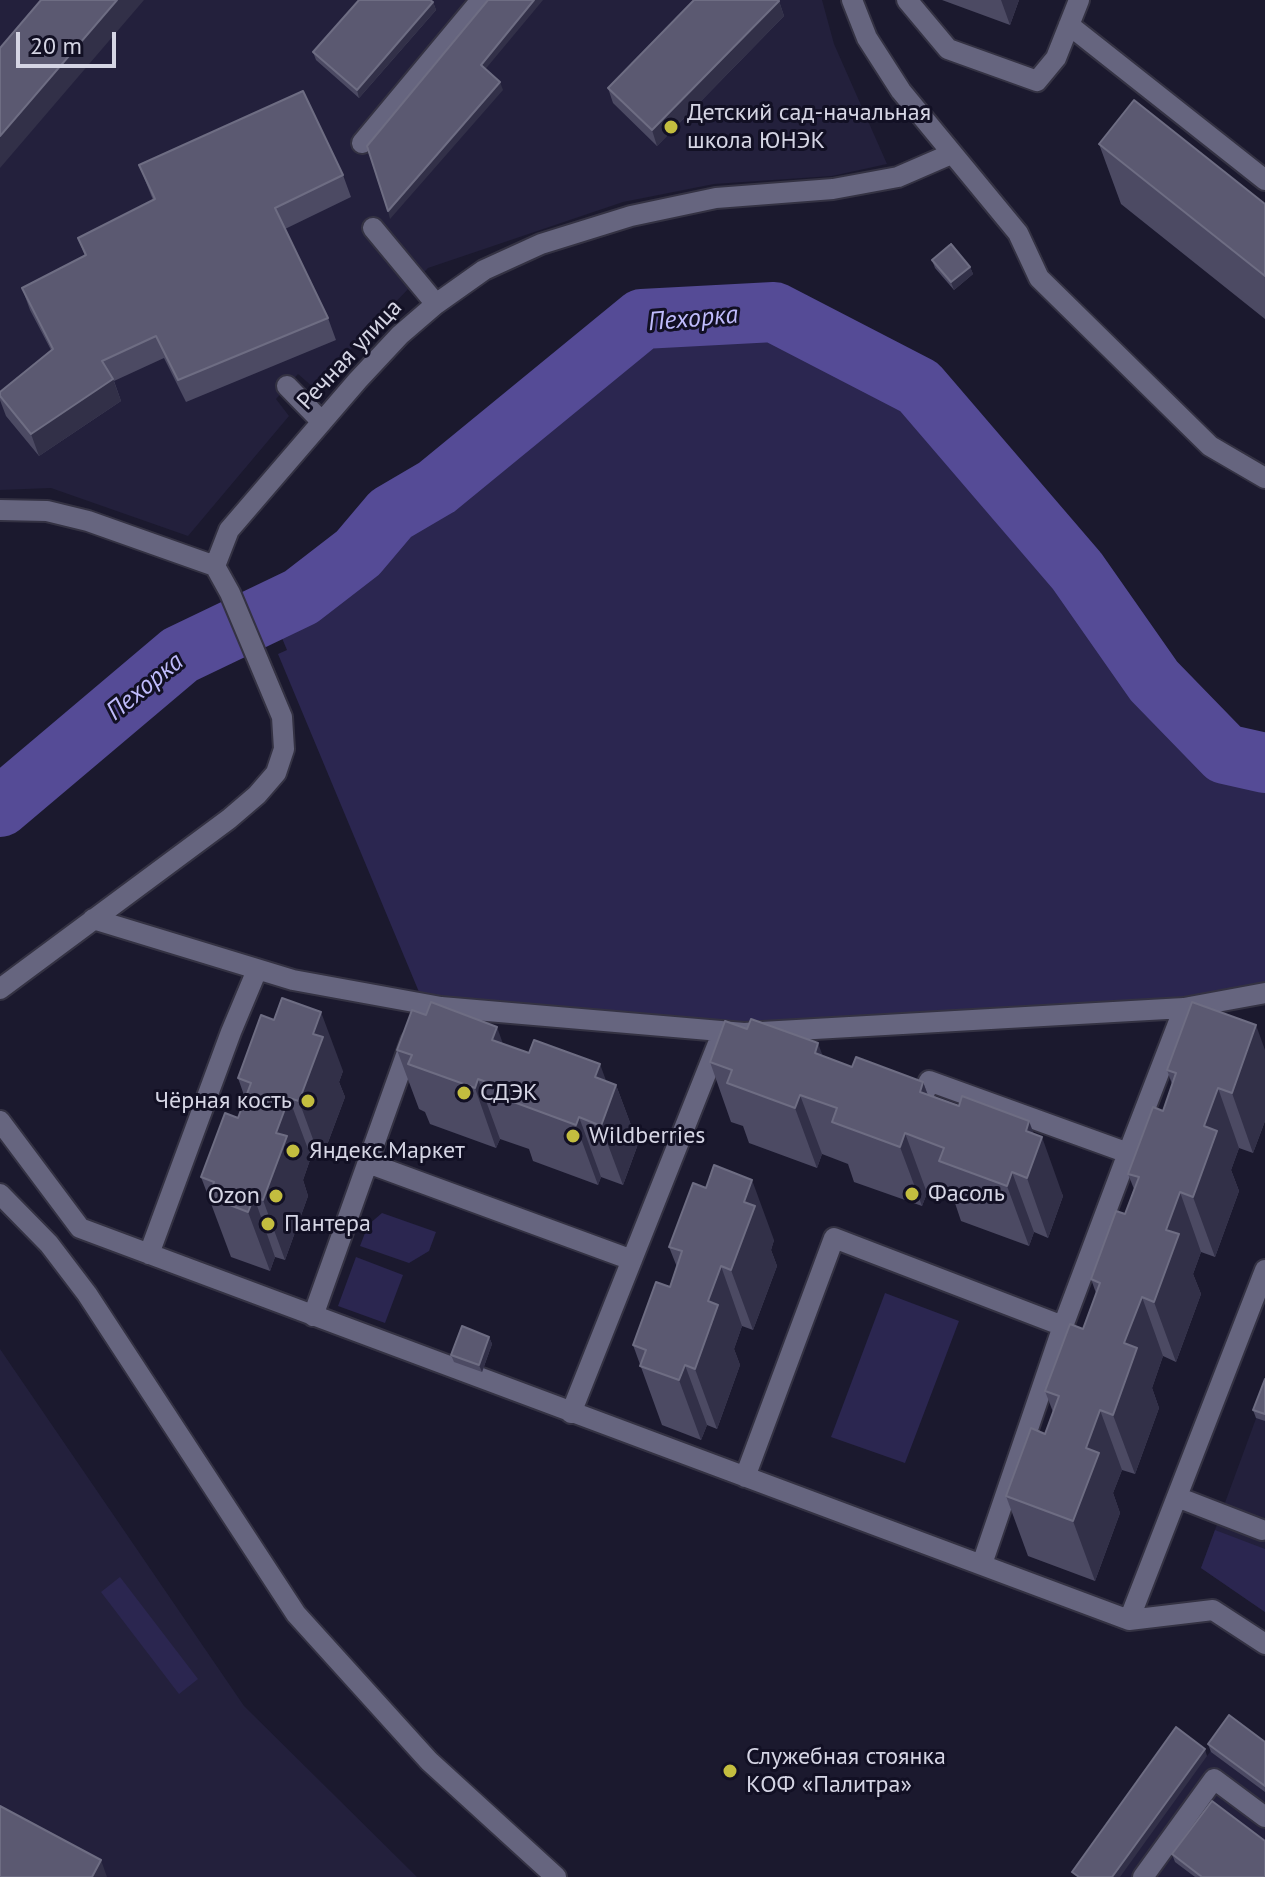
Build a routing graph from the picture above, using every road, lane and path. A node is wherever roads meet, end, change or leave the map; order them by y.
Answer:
1 (852, 0) edge
2 (907, 0) edge
3 (1079, 0) edge
4 (473, 3) edge
5 (1069, 25) junction
6 (362, 143) dead end
7 (951, 154) junction
8 (1265, 180) edge
9 (373, 228) dead end
10 (436, 304) junction
11 (287, 386) dead end
12 (322, 422) junction
13 (1265, 478) edge
14 (0, 510) edge
15 (215, 566) junction
16 (93, 919) junction
17 (257, 970) junction
18 (0, 989) edge
19 (1265, 993) edge
20 (424, 1004) junction
21 (1184, 1008) junction
22 (723, 1031) junction
23 (0, 1121) edge
24 (912, 1129) edge
25 (1128, 1153) junction
26 (368, 1163) junction
27 (0, 1194) edge
28 (149, 1254) junction
29 (632, 1260) junction
30 (1265, 1270) edge
31 (313, 1316) junction
32 (1063, 1326) junction
33 (571, 1413) junction
34 (745, 1477) junction
35 (1177, 1497) junction
36 (1264, 1528) edge
37 (982, 1564) junction
38 (1129, 1620) junction
39 (1265, 1644) edge
40 (1265, 1817) edge
41 (1152, 1873) edge
42 (556, 1877) edge

1 - 7 street
2 - 5 street
3 - 5 street
4 - 6 street
5 - 8 street
7 - 10 street, Речная улица
7 - 13 street
9 - 10 street
10 - 12 street, Речная улица
11 - 12 street
12 - 15 street, Речная улица
14 - 15 street
15 - 16 street
16 - 17 street
16 - 18 street
17 - 20 street
17 - 28 street
19 - 21 street
20 - 22 street
20 - 26 street
21 - 22 street
21 - 25 street
22 - 29 street
23 - 28 street
24 - 25 street
25 - 32 street
26 - 29 street
26 - 31 street
27 - 42 street
28 - 31 street
29 - 33 street
30 - 35 street
31 - 33 street
32 - 34 street
32 - 37 street
33 - 34 street
34 - 37 street
35 - 36 street
35 - 38 street
37 - 38 street
38 - 39 street
40 - 41 street

